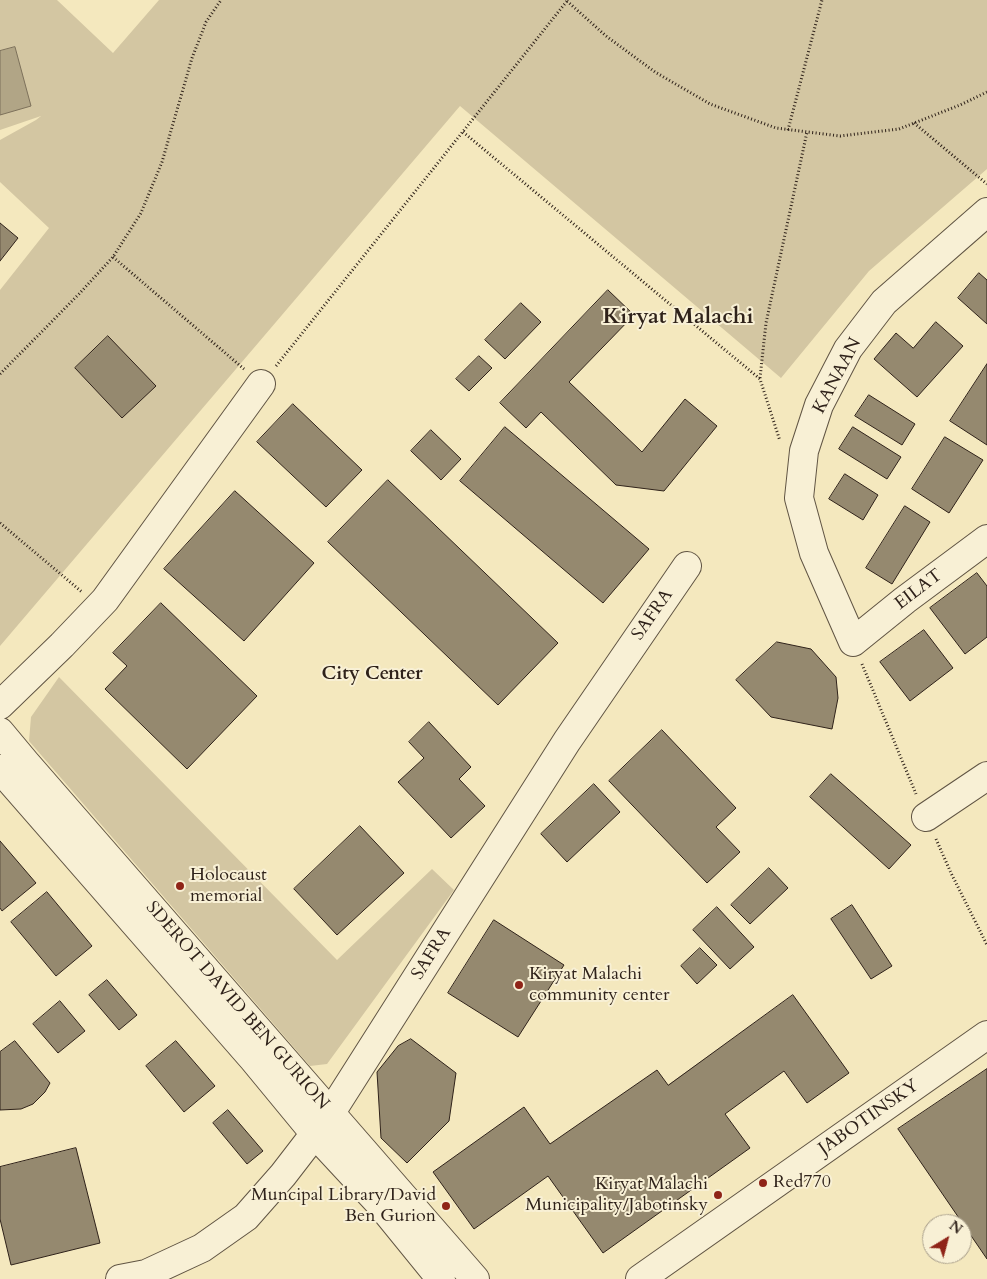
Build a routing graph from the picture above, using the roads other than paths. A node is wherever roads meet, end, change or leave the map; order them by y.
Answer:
1 (987, 212) edge
2 (261, 384) road end
3 (987, 539) edge
4 (687, 566) dead end
5 (853, 642) joint
6 (0, 705) edge
7 (0, 732) edge
8 (0, 769) edge
9 (987, 776) edge
10 (926, 817) dead end
11 (987, 1035) edge
12 (323, 1124) junction
13 (677, 1252) junction
14 (120, 1279) edge
15 (441, 1279) edge
16 (475, 1279) edge
17 (620, 1279) edge
18 (640, 1279) edge

1 - 5 street, KANAAN
2 - 6 street
3 - 5 street, EILAT
4 - 12 street, SAFRA
7 - 12 street, SDEROT DAVID BEN GURION
8 - 12 street, SDEROT DAVID BEN GURION
9 - 10 street
11 - 13 street, JABOTINSKY
12 - 14 street, SAFRA
12 - 15 street, SDEROT DAVID BEN GURION
12 - 16 street, SDEROT DAVID BEN GURION
13 - 17 street, JABOTINSKY
13 - 18 street, JABOTINSKY

